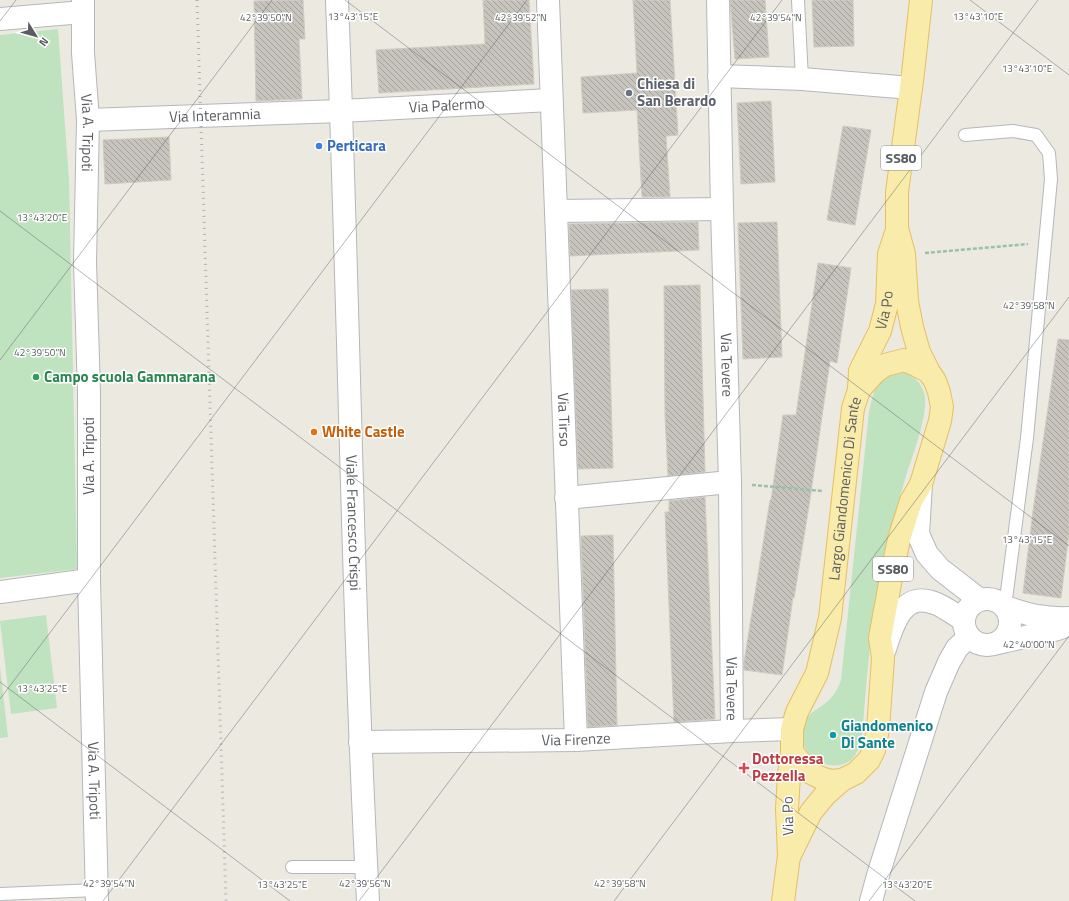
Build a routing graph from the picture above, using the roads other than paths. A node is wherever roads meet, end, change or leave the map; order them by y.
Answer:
1 (337, 0) edge
2 (548, 0) edge
3 (718, 0) edge
4 (798, 0) edge
5 (921, 0) edge
6 (930, 0) edge
7 (83, 6) edge
8 (0, 19) edge
9 (719, 76) junction
10 (802, 79) junction
11 (912, 81) junction
12 (551, 100) junction
13 (341, 111) junction
14 (88, 120) junction
15 (965, 135) dead end
16 (722, 209) junction
17 (556, 212) junction
18 (898, 228) junction
19 (929, 372) junction
20 (859, 390) junction
21 (730, 482) junction
22 (921, 484) junction
23 (566, 498) junction
24 (89, 580) junction
25 (0, 592) edge
26 (980, 600) junction
27 (1005, 607) junction
28 (1069, 618) edge
29 (1069, 625) edge
30 (967, 628) junction
31 (994, 644) junction
32 (883, 658) junction
33 (792, 729) junction
34 (732, 731) junction
35 (576, 740) junction
36 (360, 742) junction
37 (792, 752) junction
38 (842, 780) junction
39 (790, 856) junction
40 (292, 866) dead end
41 (366, 867) junction
42 (0, 894) edge
43 (97, 896) edge
44 (368, 901) edge
45 (783, 901) edge
46 (872, 901) edge

1 - 13 street, Viale Francesco Crispi
2 - 12 street, Via Tirso
3 - 9 street, Via Tevere
4 - 10 lane
5 - 11 main road, Via Po / SS80
6 - 11 main road, Via Po / SS80
7 - 8 street
7 - 14 street, Via A. Tripoti
9 - 10 street
9 - 16 street, Via Tevere
10 - 11 street
11 - 18 main road, Via Po / SS80
12 - 13 street, Via Palermo
12 - 17 street, Via Tirso
13 - 14 street, Via Interamnia
13 - 36 street, Viale Francesco Crispi
14 - 24 street, Via A. Tripoti
15 - 27 lane
16 - 17 street
16 - 21 street, Via Tevere
17 - 23 street, Via Tirso
18 - 19 main road, Via Po / SS80
18 - 20 main road, Via Po / SS80
19 - 20 main road, Largo Giandomenico Di Sante / SS80
19 - 22 main road, SS80
20 - 33 main road, Largo Giandomenico Di Sante / SS80
21 - 23 street
21 - 34 street, Via Tevere
22 - 26 street
22 - 32 main road, SS80
23 - 35 street, Via Tirso
24 - 25 street
24 - 43 street, Via A. Tripoti
26 - 27 street
26 - 30 street
27 - 28 street
27 - 31 street
29 - 31 street
30 - 31 street
30 - 32 street
30 - 46 street
32 - 38 main road, SS80
33 - 34 street, Via Firenze
33 - 37 main road, Largo Giandomenico Di Sante / SS80
34 - 35 street, Via Firenze
35 - 36 street, Via Firenze
36 - 41 street, Viale Francesco Crispi
37 - 38 main road
37 - 39 main road, Via Po / SS80
38 - 39 main road, Via Po / SS80
39 - 45 main road, Via Po / SS80
40 - 41 lane
41 - 44 street, Viale Francesco Crispi
42 - 43 lane

